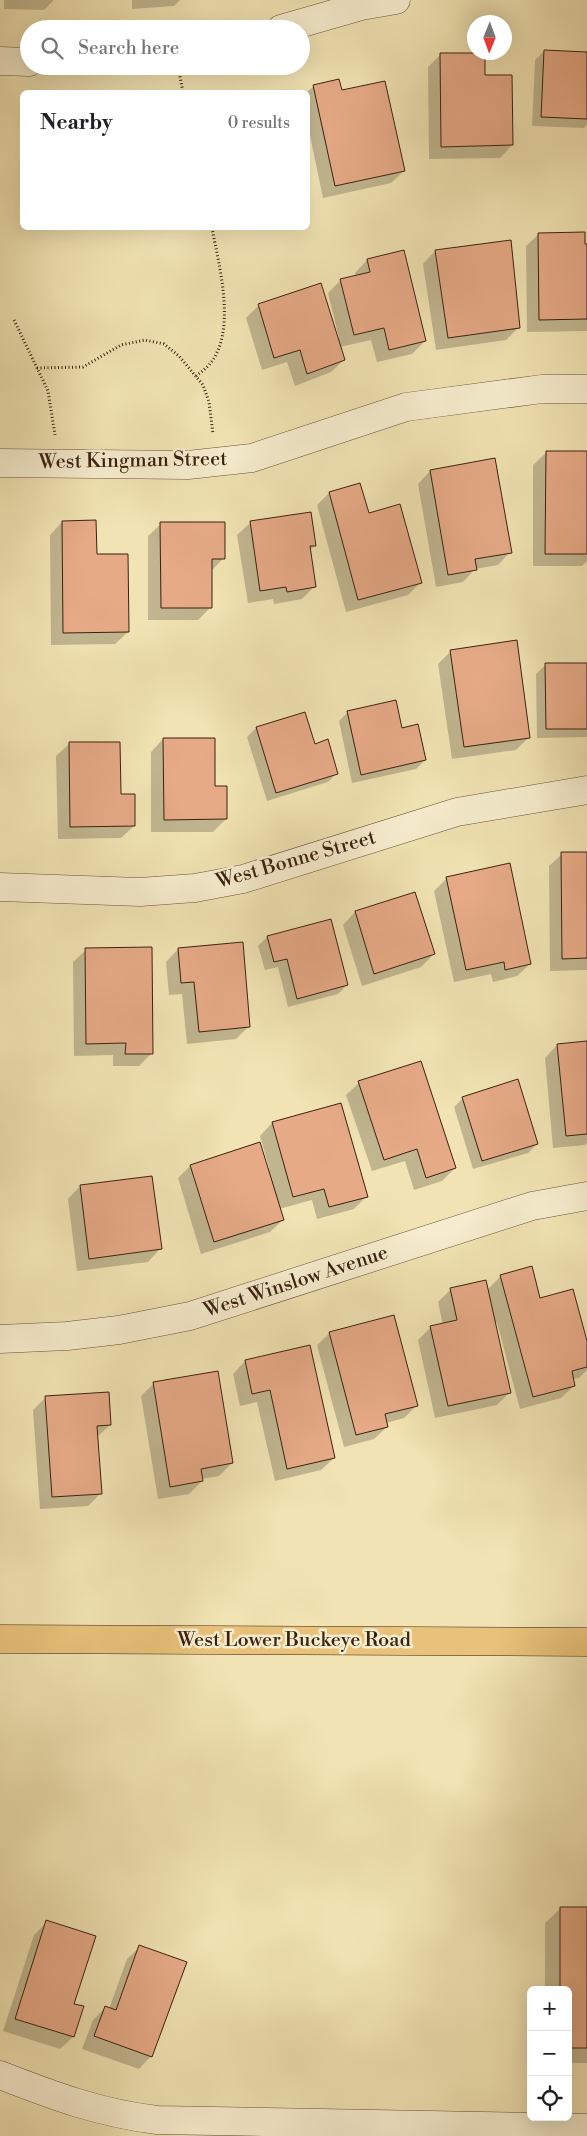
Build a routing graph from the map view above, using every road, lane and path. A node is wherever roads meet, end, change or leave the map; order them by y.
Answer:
1 (396, 0) edge
2 (310, 21) edge
3 (0, 62) edge
4 (20, 62) edge
5 (180, 75) edge
6 (183, 90) edge
7 (212, 230) edge
8 (14, 320) dead end
9 (37, 368) junction
10 (196, 376) junction
11 (587, 389) edge
12 (215, 462) junction
13 (0, 463) edge
14 (56, 463) junction
15 (587, 790) edge
16 (0, 887) edge
17 (587, 1196) edge
18 (0, 1339) edge
19 (0, 1639) edge
20 (587, 1642) edge
21 (0, 2075) edge
22 (587, 2128) edge

1 - 2 street
3 - 4 street
5 - 6 path
7 - 10 path
8 - 9 path
9 - 10 path
9 - 14 path
10 - 12 path
11 - 12 street, West Kingman Street
12 - 14 street, West Kingman Street
13 - 14 street, West Kingman Street
15 - 16 street, West Bonne Street
17 - 18 street, West Winslow Avenue
19 - 20 main road, West Lower Buckeye Road
21 - 22 street

